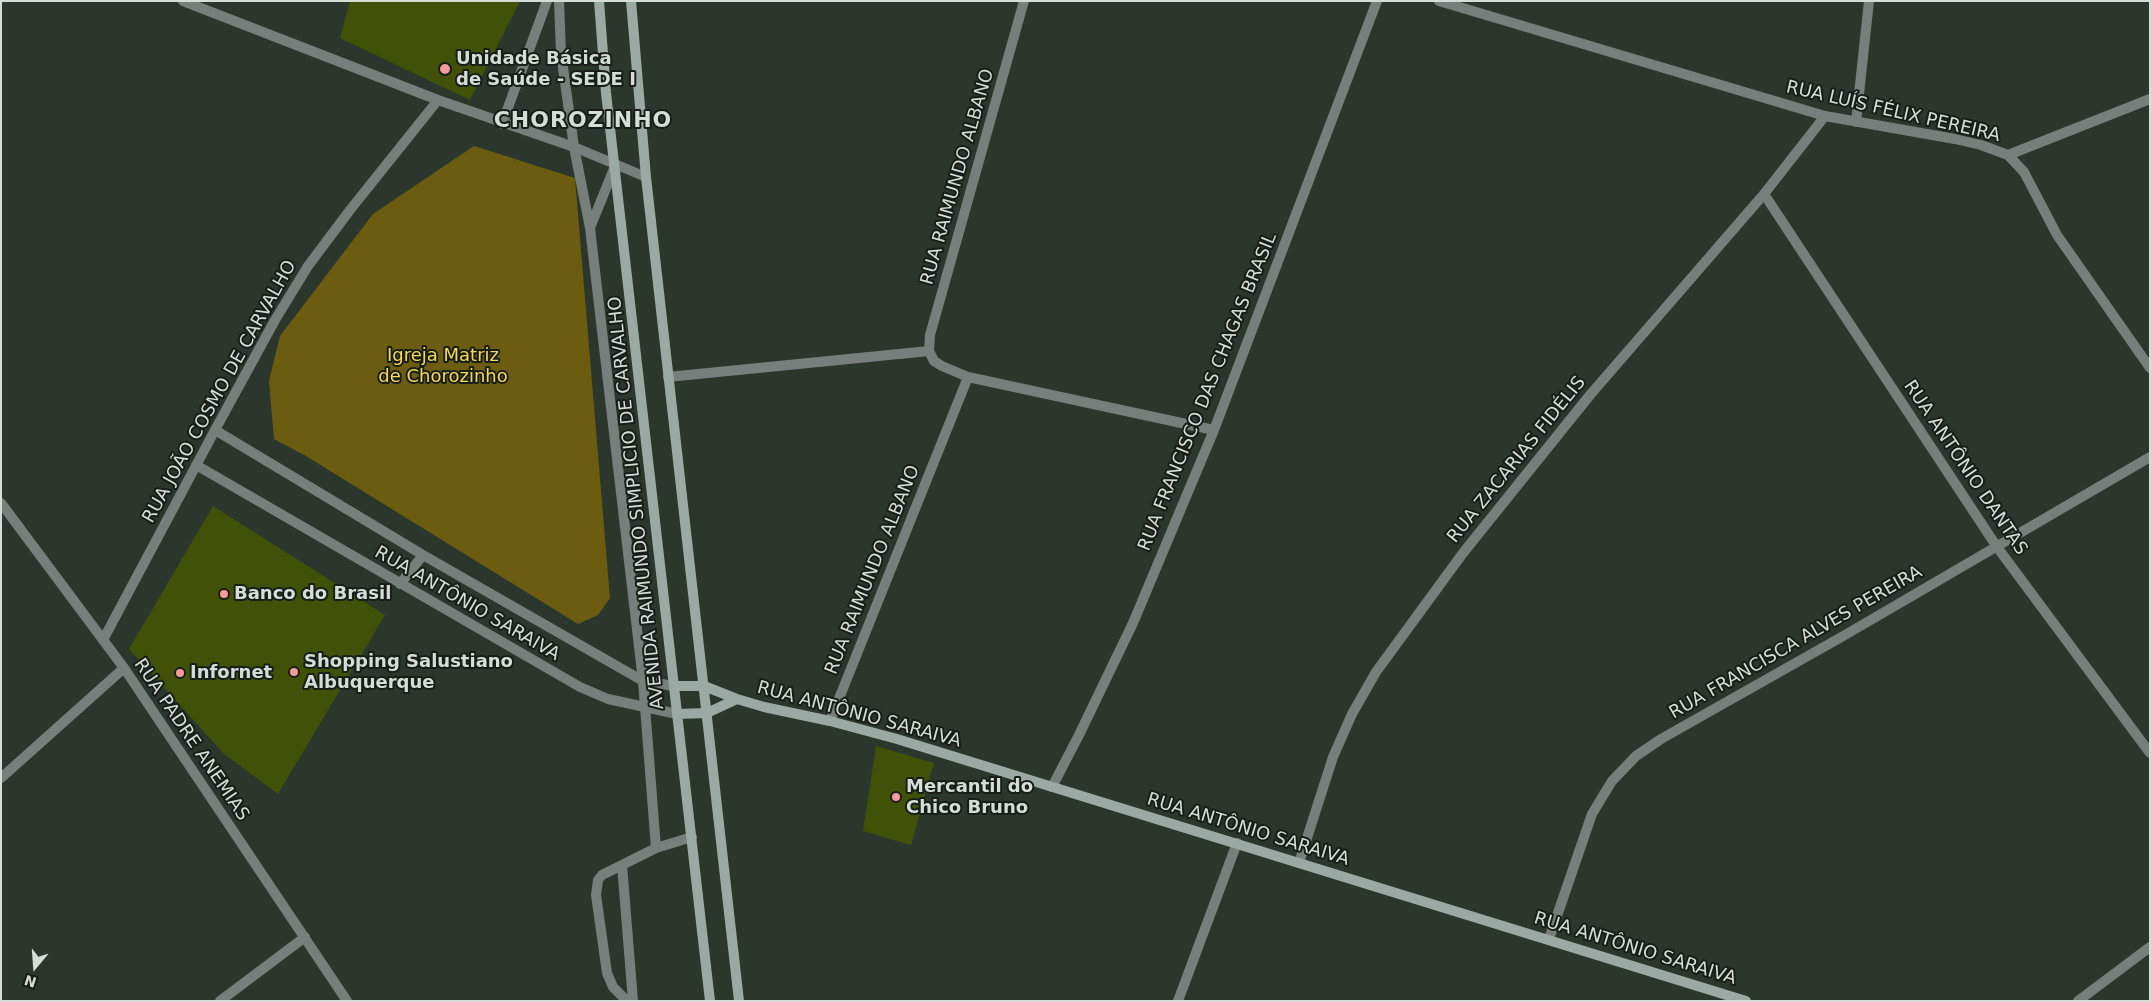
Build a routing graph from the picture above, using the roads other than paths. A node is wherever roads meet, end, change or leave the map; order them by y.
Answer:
1 (183, 1) edge
2 (547, 1) edge
3 (559, 1) edge
4 (599, 1) edge
5 (631, 1) edge
6 (1024, 1) edge
7 (1377, 1) edge
8 (1439, 1) edge
9 (1869, 1) edge
10 (2150, 99) edge
11 (438, 100) junction
12 (1825, 116) junction
13 (1856, 122) junction
14 (502, 124) junction
15 (574, 147) junction
16 (2008, 155) junction
17 (616, 165) junction
18 (646, 176) junction
19 (1764, 194) junction
20 (590, 228) junction
21 (932, 356) junction
22 (2150, 368) edge
23 (668, 376) junction
24 (968, 377) junction
25 (215, 430) junction
26 (1214, 430) junction
27 (2150, 457) edge
28 (196, 464) junction
29 (1, 503) edge
30 (1997, 547) junction
31 (423, 555) junction
32 (400, 584) junction
33 (103, 640) junction
34 (124, 668) junction
35 (643, 681) junction
36 (674, 686) junction
37 (704, 686) junction
38 (737, 699) junction
39 (645, 708) junction
40 (707, 713) junction
41 (676, 714) junction
42 (830, 720) junction
43 (2150, 753) edge
44 (1, 778) edge
45 (1052, 787) junction
46 (692, 837) junction
47 (1237, 843) junction
48 (656, 848) junction
49 (1299, 863) junction
50 (622, 865) junction
51 (305, 938) junction
52 (1549, 939) junction
53 (2150, 947) edge
54 (220, 1001) edge
55 (347, 1001) edge
56 (627, 1001) edge
57 (633, 1001) edge
58 (710, 1001) edge
59 (738, 1001) edge
60 (1178, 1001) edge
61 (1746, 1001) edge
62 (2078, 1001) edge

1 - 11 street
2 - 14 street
3 - 15 street
4 - 17 main road, AVENIDA RAIMUNDO SIMPLICIO DE CARVALHO
5 - 18 main road
6 - 21 street, RUA RAIMUNDO ALBANO
7 - 26 street, RUA FRANCISCO DAS CHAGAS BRASIL
8 - 12 street, RUA LUÍS FÉLIX PEREIRA
9 - 13 street
10 - 16 street
11 - 14 street
11 - 25 street, RUA JOÃO COSMO DE CARVALHO
12 - 13 street, RUA LUÍS FÉLIX PEREIRA
12 - 19 street, RUA ZACARIAS FIDÉLIS
13 - 16 street, RUA LUÍS FÉLIX PEREIRA
14 - 15 street
15 - 17 street
15 - 20 street
16 - 22 street, RUA LUÍS FÉLIX PEREIRA
17 - 18 street
17 - 20 street
17 - 36 main road, AVENIDA RAIMUNDO SIMPLICIO DE CARVALHO
18 - 23 main road
19 - 30 street, RUA ANTÔNIO DANTAS
19 - 49 street, RUA ZACARIAS FIDÉLIS
20 - 35 street
21 - 23 street
21 - 24 street
23 - 37 main road
24 - 26 street
24 - 42 street, RUA RAIMUNDO ALBANO
25 - 28 street, RUA JOÃO COSMO DE CARVALHO
25 - 31 street, RUA ANTÔNIO SARAIVA
26 - 45 street, RUA FRANCISCO DAS CHAGAS BRASIL
27 - 30 street, RUA FRANCISCA ALVES PEREIRA
28 - 32 street, RUA ANTÔNIO SARAIVA
28 - 33 street, RUA JOÃO COSMO DE CARVALHO
29 - 33 street, RUA PADRE ANEMIAS
30 - 43 street, RUA ANTÔNIO DANTAS
30 - 52 street, RUA FRANCISCA ALVES PEREIRA
31 - 32 street
31 - 35 street, RUA ANTÔNIO SARAIVA
32 - 39 street, RUA ANTÔNIO SARAIVA
33 - 34 street, RUA PADRE ANEMIAS
34 - 44 street
34 - 51 street, RUA PADRE ANEMIAS
35 - 36 street, RUA ANTÔNIO SARAIVA
35 - 39 street
36 - 37 main road, RUA ANTÔNIO SARAIVA
36 - 41 main road, AVENIDA RAIMUNDO SIMPLICIO DE CARVALHO
37 - 38 main road, RUA ANTÔNIO SARAIVA
37 - 40 main road
38 - 40 main road, RUA ANTÔNIO SARAIVA
38 - 42 main road, RUA ANTÔNIO SARAIVA
39 - 41 street, RUA ANTÔNIO SARAIVA
39 - 48 street
40 - 41 main road, RUA ANTÔNIO SARAIVA
40 - 59 main road
41 - 46 main road, AVENIDA RAIMUNDO SIMPLICIO DE CARVALHO
42 - 45 main road, RUA ANTÔNIO SARAIVA
45 - 47 main road, RUA ANTÔNIO SARAIVA
46 - 48 street
46 - 58 main road, AVENIDA RAIMUNDO SIMPLICIO DE CARVALHO
47 - 49 main road, RUA ANTÔNIO SARAIVA
47 - 60 street
48 - 50 street
49 - 52 main road, RUA ANTÔNIO SARAIVA
50 - 56 street
50 - 57 street
51 - 54 street
51 - 55 street, RUA PADRE ANEMIAS
52 - 61 main road, RUA ANTÔNIO SARAIVA
53 - 62 street

